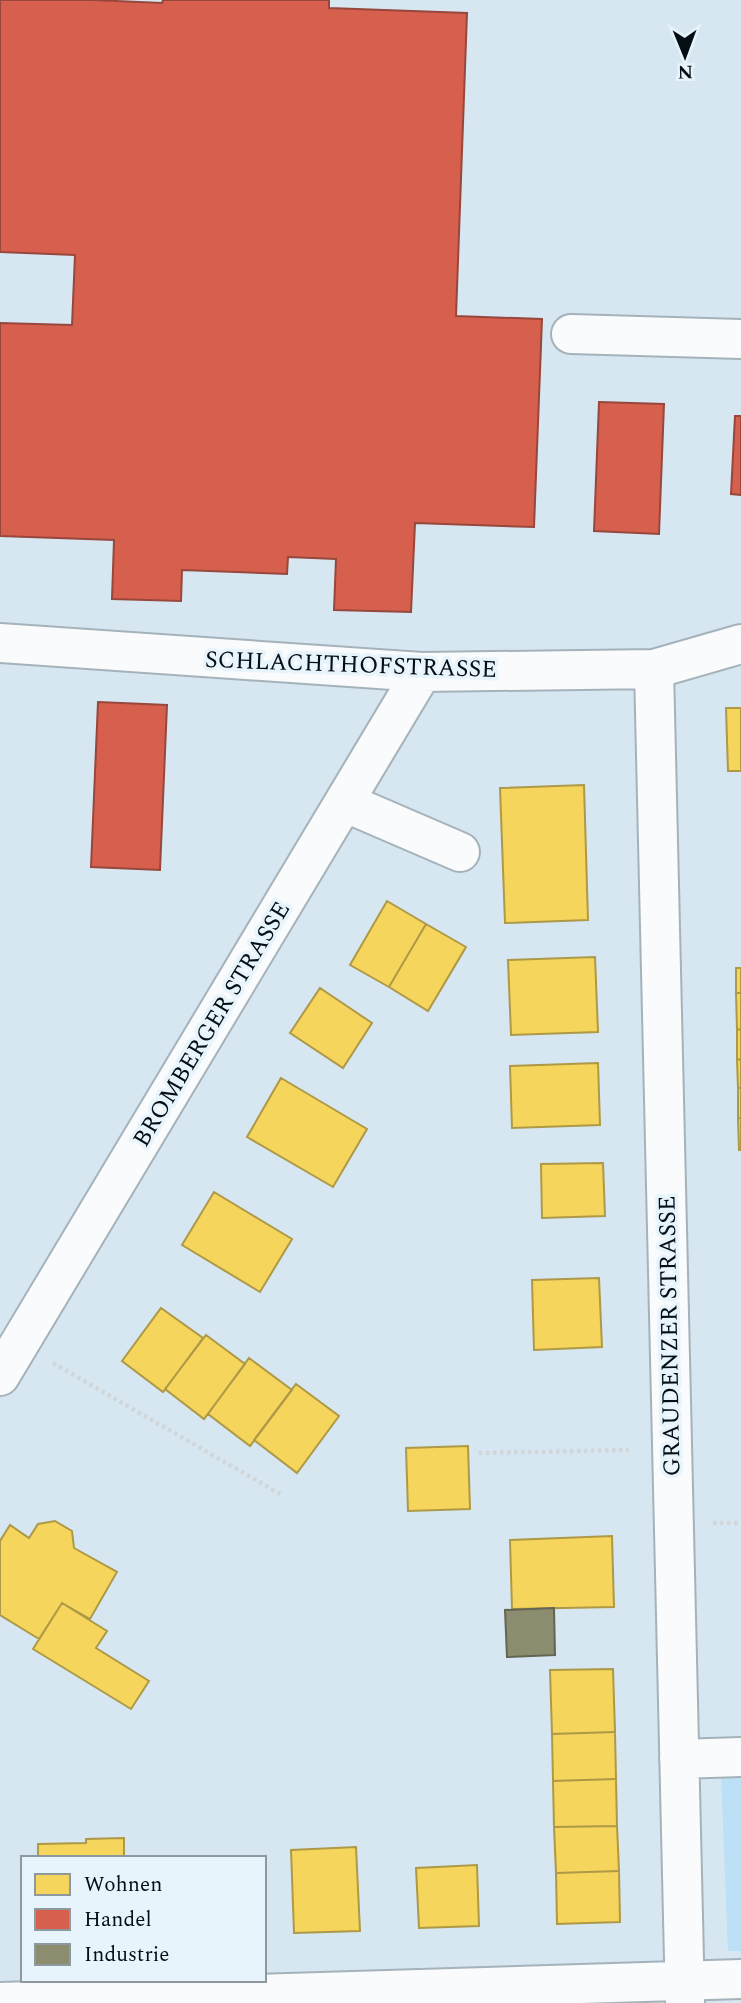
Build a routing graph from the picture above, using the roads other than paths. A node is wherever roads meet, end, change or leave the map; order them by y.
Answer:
1 (571, 334) dead end
2 (741, 339) edge
3 (0, 643) edge
4 (741, 644) edge
5 (654, 669) junction
6 (422, 672) junction
7 (344, 802) junction
8 (460, 852) dead end
9 (0, 1376) edge
10 (741, 1757) edge
11 (679, 1759) junction
12 (741, 1979) edge
13 (685, 1992) edge
14 (0, 2002) edge

1 - 2 street
3 - 6 street, SCHLACHTHOFSTRASSE
4 - 5 street, SCHLACHTHOFSTRASSE
5 - 6 street, SCHLACHTHOFSTRASSE
5 - 11 street, GRAUDENZER STRASSE
6 - 7 street, BROMBERGER STRASSE
7 - 8 street
7 - 9 street, BROMBERGER STRASSE
10 - 11 street
11 - 13 street, GRAUDENZER STRASSE
12 - 13 street
13 - 14 street

